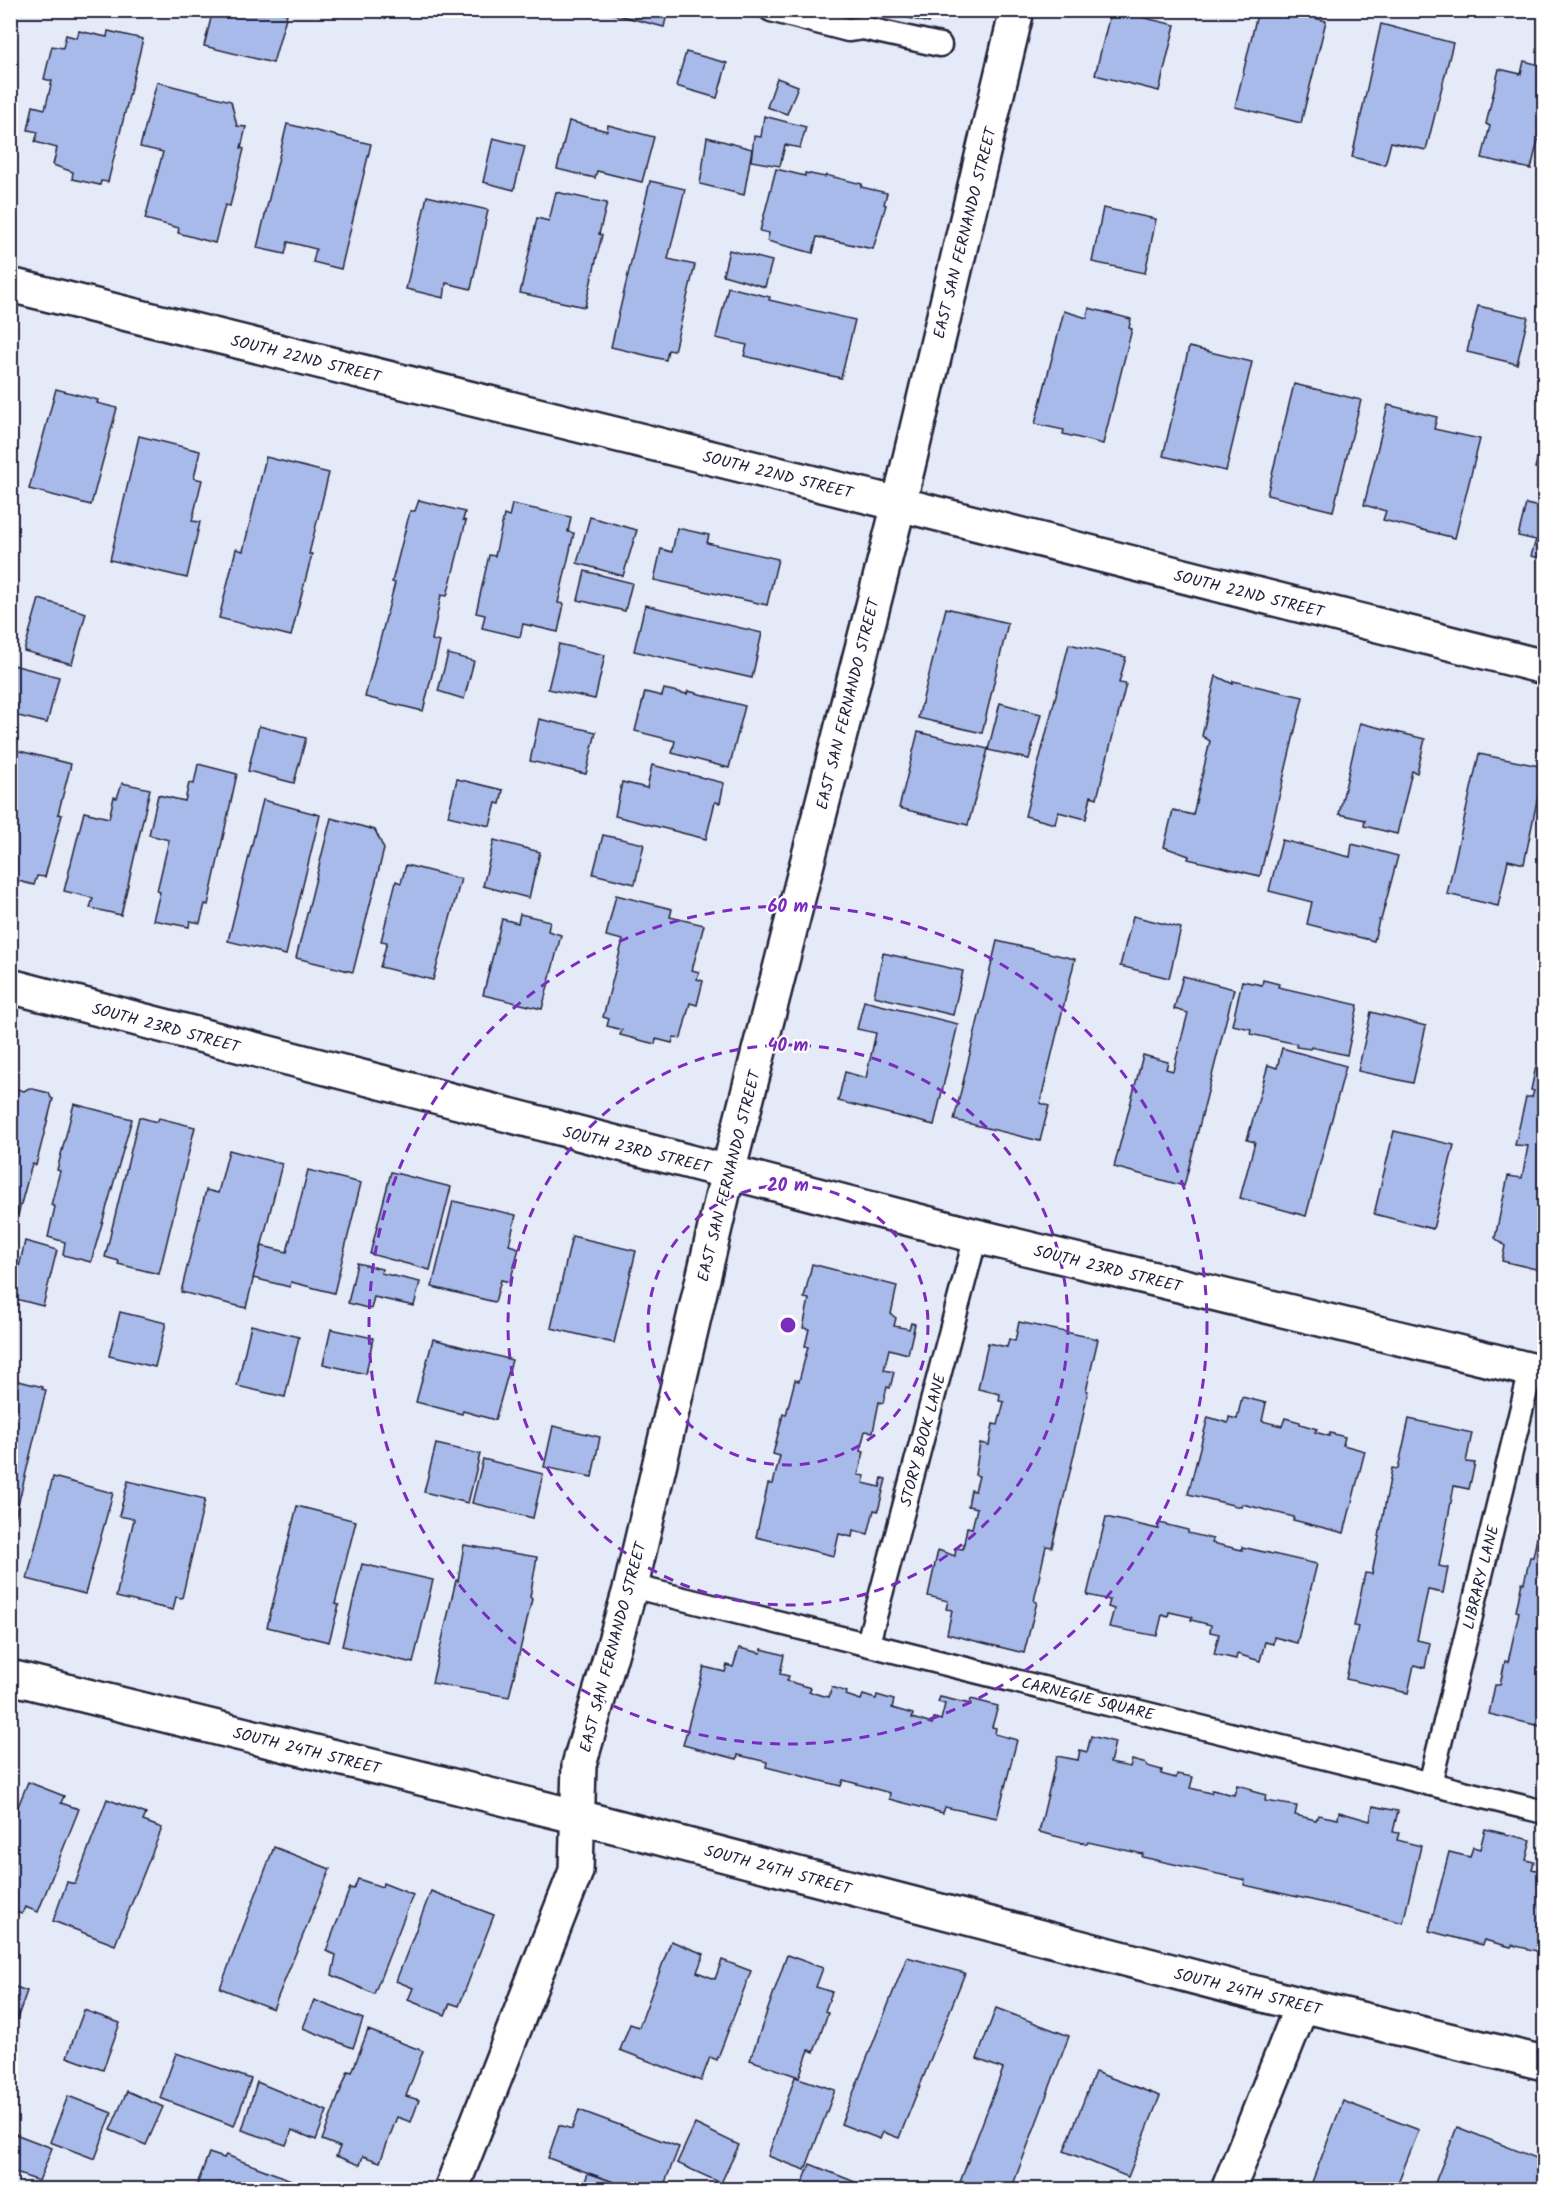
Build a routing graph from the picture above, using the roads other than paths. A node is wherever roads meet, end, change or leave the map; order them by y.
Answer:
1 (771, 10) edge
2 (1017, 10) edge
3 (940, 45) dead end
4 (10, 285) edge
5 (899, 504) junction
6 (1545, 667) edge
7 (10, 986) edge
8 (728, 1172) junction
9 (976, 1236) junction
10 (1538, 1371) edge
11 (631, 1586) junction
12 (868, 1643) junction
13 (10, 1677) edge
14 (1430, 1784) junction
15 (1545, 1812) edge
16 (579, 1817) junction
17 (1302, 2005) junction
18 (1545, 2063) edge
19 (451, 2190) edge
20 (1228, 2190) edge

1 - 3 lane
2 - 5 street, EAST SAN FERNANDO STREET
4 - 5 street, SOUTH 22ND STREET
5 - 6 street, SOUTH 22ND STREET
5 - 8 street, EAST SAN FERNANDO STREET
7 - 8 street, SOUTH 23RD STREET
8 - 9 street, SOUTH 23RD STREET
8 - 11 street, EAST SAN FERNANDO STREET
9 - 10 street, SOUTH 23RD STREET
9 - 12 lane, STORY BOOK LANE
10 - 14 lane, LIBRARY LANE
11 - 12 lane, CARNEGIE SQUARE
11 - 16 street, EAST SAN FERNANDO STREET
12 - 14 lane, CARNEGIE SQUARE
13 - 16 street, SOUTH 24TH STREET
14 - 15 lane, CARNEGIE SQUARE
16 - 17 street, SOUTH 24TH STREET
16 - 19 street, EAST SAN FERNANDO STREET
17 - 18 street, SOUTH 24TH STREET
17 - 20 street

